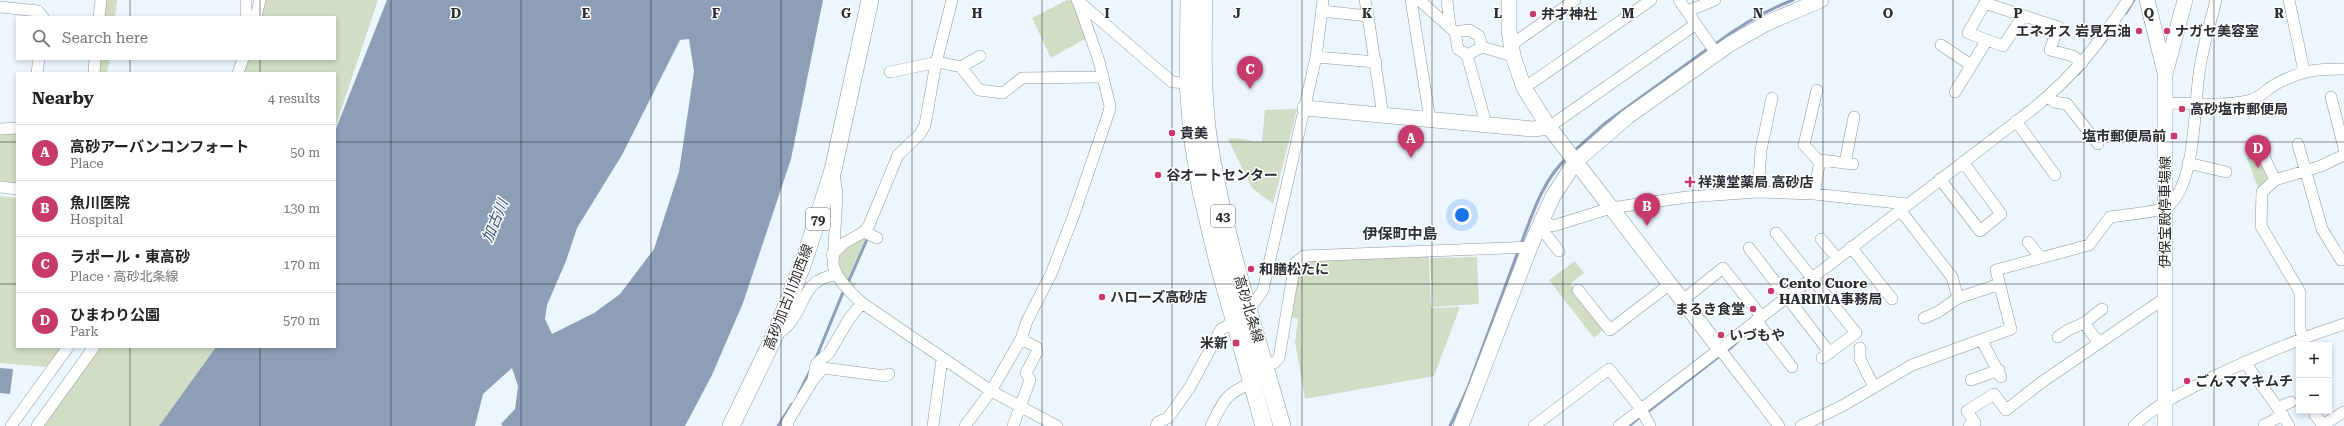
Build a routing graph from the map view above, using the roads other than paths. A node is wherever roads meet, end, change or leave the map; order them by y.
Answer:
1 (101, 0) edge
2 (246, 0) edge
3 (260, 0) edge
4 (870, 0) edge
5 (952, 0) edge
6 (1189, 0) edge
7 (1204, 0) edge
8 (1365, 0) edge
9 (1411, 0) edge
10 (1419, 0) edge
11 (1447, 0) edge
12 (1509, 0) edge
13 (1575, 0) edge
14 (1651, 0) edge
15 (1679, 0) edge
16 (1715, 0) edge
17 (1821, 0) edge
18 (2128, 0) edge
19 (2147, 0) edge
20 (2185, 0) edge
21 (2216, 0) edge
22 (2289, 0) edge
23 (1077, 1) edge
24 (1322, 6) edge
25 (0, 7) edge
26 (1688, 11) junction
27 (42, 16) edge
28 (99, 16) edge
29 (246, 16) edge
30 (256, 16) edge
31 (1368, 16) junction
32 (2023, 16) junction
33 (1696, 24) junction
34 (1453, 30) junction
35 (1987, 40) junction
36 (1942, 45) dead end
37 (1482, 47) junction
38 (1512, 50) junction
39 (1716, 53) junction
40 (1467, 55) junction
41 (980, 56) dead end
42 (1316, 57) junction
43 (40, 60) edge
44 (95, 60) edge
45 (243, 60) edge
46 (939, 62) junction
47 (1376, 62) junction
48 (2082, 63) junction
49 (1972, 65) junction
50 (961, 67) junction
51 (2344, 69) edge
52 (2304, 71) junction
53 (37, 72) edge
54 (94, 72) edge
55 (238, 72) edge
56 (890, 72) dead end
57 (2165, 74) junction
58 (1103, 75) junction
59 (1196, 83) junction
60 (1524, 88) junction
61 (1955, 92) dead end
62 (1818, 95) dead end
63 (2048, 96) junction
64 (1772, 98) dead end
65 (2166, 103) junction
66 (2196, 103) junction
67 (2330, 104) dead end
68 (1305, 108) junction
69 (1383, 116) junction
70 (1430, 120) junction
71 (1486, 124) junction
72 (1856, 124) dead end
73 (2018, 125) junction
74 (1549, 127) junction
75 (16, 128) edge
76 (0, 129) edge
77 (2263, 142) dead end
78 (2098, 144) dead end
79 (2298, 144) dead end
80 (2344, 148) edge
81 (2344, 155) edge
82 (1820, 160) junction
83 (1576, 161) junction
84 (1963, 162) junction
85 (2188, 163) junction
86 (833, 170) junction
87 (2306, 171) junction
88 (2226, 172) dead end
89 (2050, 173) dead end
90 (1940, 179) junction
91 (2275, 180) junction
92 (0, 187) edge
93 (16, 189) edge
94 (1758, 192) junction
95 (1814, 194) junction
96 (1903, 207) junction
97 (1611, 208) junction
98 (2165, 208) junction
99 (1541, 224) junction
100 (1776, 232) dead end
101 (1794, 236) dead end
102 (1821, 239) dead end
103 (2028, 242) dead end
104 (1785, 244) junction
105 (1852, 246) junction
106 (1530, 247) junction
107 (1749, 248) dead end
108 (1559, 251) dead end
109 (832, 255) junction
110 (1837, 258) junction
111 (2041, 258) junction
112 (2341, 260) dead end
113 (1812, 277) junction
114 (839, 279) junction
115 (1670, 284) junction
116 (2000, 284) junction
117 (1578, 290) dead end
118 (1786, 297) junction
119 (1958, 298) junction
120 (2165, 298) junction
121 (1892, 299) dead end
122 (1682, 300) junction
123 (862, 303) junction
124 (1249, 307) junction
125 (2102, 309) dead end
126 (1924, 318) dead end
127 (1236, 319) junction
128 (1759, 321) junction
129 (2084, 323) junction
130 (2344, 324) edge
131 (775, 335) junction
132 (2058, 337) dead end
133 (2303, 338) junction
134 (1021, 339) junction
135 (1982, 340) junction
136 (2099, 343) junction
137 (67, 348) edge
138 (93, 348) edge
139 (1719, 348) junction
140 (1860, 348) dead end
141 (829, 353) junction
142 (942, 359) junction
143 (2245, 362) junction
144 (1265, 365) junction
145 (1792, 367) dead end
146 (823, 368) junction
147 (889, 374) dead end
148 (1971, 379) dead end
149 (813, 380) junction
150 (1251, 383) junction
151 (1874, 388) junction
152 (991, 391) junction
153 (2164, 402) junction
154 (2290, 402) dead end
155 (1019, 406) junction
156 (1641, 409) junction
157 (2281, 411) junction
158 (2344, 412) edge
159 (2315, 415) dead end
160 (2264, 425) dead end
161 (2322, 425) edge
162 (11, 426) edge
163 (37, 426) edge
164 (731, 426) edge
165 (788, 426) edge
166 (933, 426) edge
167 (965, 426) edge
168 (1013, 426) edge
169 (1057, 426) edge
170 (1156, 426) edge
171 (1211, 426) edge
172 (1264, 426) edge
173 (1282, 426) edge
174 (1461, 426) edge
175 (1534, 426) edge
176 (1618, 426) edge
177 (1650, 426) edge
178 (1779, 426) edge
179 (1801, 426) edge
180 (1969, 426) edge
181 (2134, 426) edge
182 (2165, 426) edge
183 (2289, 426) edge

1 - 28 street
2 - 29 street
3 - 30 street
4 - 86 main road, 高砂加古川加西線 / 79
5 - 46 street
6 - 59 main road, 高砂北条線 / 43
7 - 59 main road, 高砂北条線 / 43
8 - 31 street
9 - 70 street
10 - 34 street
11 - 34 street
12 - 38 street
13 - 38 street
14 - 60 street
15 - 26 street
16 - 26 street
17 - 39 street
18 - 48 street
19 - 57 street
20 - 57 street, 伊保宝殿停車場線
21 - 66 street
22 - 52 street
23 - 58 street
23 - 59 street
24 - 31 street
24 - 42 street
25 - 27 street
26 - 33 street
31 - 47 street
32 - 35 street
32 - 35 street
32 - 48 street
33 - 39 street
33 - 74 street
34 - 37 street
34 - 40 street
35 - 49 street
36 - 49 street
37 - 38 street
37 - 40 street
38 - 60 street
39 - 83 street
40 - 71 street
41 - 50 street
42 - 47 street
42 - 68 street
43 - 53 street
44 - 54 street
45 - 55 street
46 - 50 street
46 - 56 street
46 - 109 street
47 - 69 street
48 - 63 street
49 - 61 street
50 - 58 street
51 - 52 street
52 - 66 street
57 - 65 street, 伊保宝殿停車場線
58 - 134 street
59 - 124 main road, 高砂北条線 / 43
59 - 127 main road, 高砂北条線 / 43
60 - 74 street
62 - 82 street
63 - 73 street
63 - 78 street
64 - 94 street
65 - 66 street
65 - 98 street, 伊保宝殿停車場線
66 - 85 street
67 - 80 street
68 - 69 street
68 - 124 street
69 - 70 street
70 - 71 street
71 - 74 street
72 - 82 street
73 - 84 street
73 - 89 street
74 - 83 street
75 - 76 street
77 - 91 street
79 - 87 street
81 - 87 street
82 - 95 street
83 - 97 street
83 - 99 street
84 - 90 street
84 - 90 street
85 - 88 street
85 - 98 street
86 - 109 street
86 - 131 main road, 高砂加古川加西線 / 79
87 - 91 street
87 - 112 street
90 - 96 street
91 - 133 street
92 - 93 street
94 - 95 street
94 - 97 street
95 - 96 street
96 - 105 street
96 - 119 street
97 - 99 street
97 - 115 street
98 - 111 street
98 - 120 street, 伊保宝殿停車場線
99 - 106 street
99 - 108 street
100 - 104 street
101 - 104 street
102 - 110 street
103 - 111 street
104 - 113 street
105 - 110 street
105 - 121 street
106 - 144 street
106 - 174 street
107 - 118 street
109 - 114 street
110 - 113 street
111 - 116 street
113 - 118 street
113 - 118 street
114 - 123 street
114 - 131 street
115 - 117 street
115 - 122 street
116 - 119 street
116 - 135 street
118 - 128 street
119 - 126 street
120 - 136 street
120 - 153 street, 伊保宝殿停車場線
122 - 128 street
122 - 139 street
123 - 141 street
123 - 142 street
124 - 127 street
124 - 144 main road, 高砂北条線 / 43
125 - 129 street
127 - 150 main road, 高砂北条線 / 43
127 - 170 street
128 - 139 street
128 - 145 street
129 - 132 street
129 - 136 street
130 - 133 street
131 - 164 main road, 高砂加古川加西線 / 79
133 - 143 street
134 - 152 street
134 - 155 street
135 - 148 street
135 - 151 street
136 - 180 street
137 - 162 street
138 - 163 street
139 - 156 street
139 - 178 street
140 - 151 street
141 - 146 street
141 - 149 street
142 - 152 street
142 - 166 street
143 - 153 street
143 - 157 street
144 - 173 main road, 高砂北条線 / 43
146 - 147 street
146 - 149 street
149 - 165 street
150 - 171 street
150 - 172 main road, 高砂北条線 / 43
151 - 179 street
152 - 155 street
152 - 167 street
153 - 181 street
153 - 182 street, 伊保宝殿停車場線
154 - 157 street
155 - 168 street
155 - 169 street
156 - 175 street
156 - 176 street
156 - 177 street
157 - 160 street
157 - 183 street
158 - 161 street
159 - 161 street

